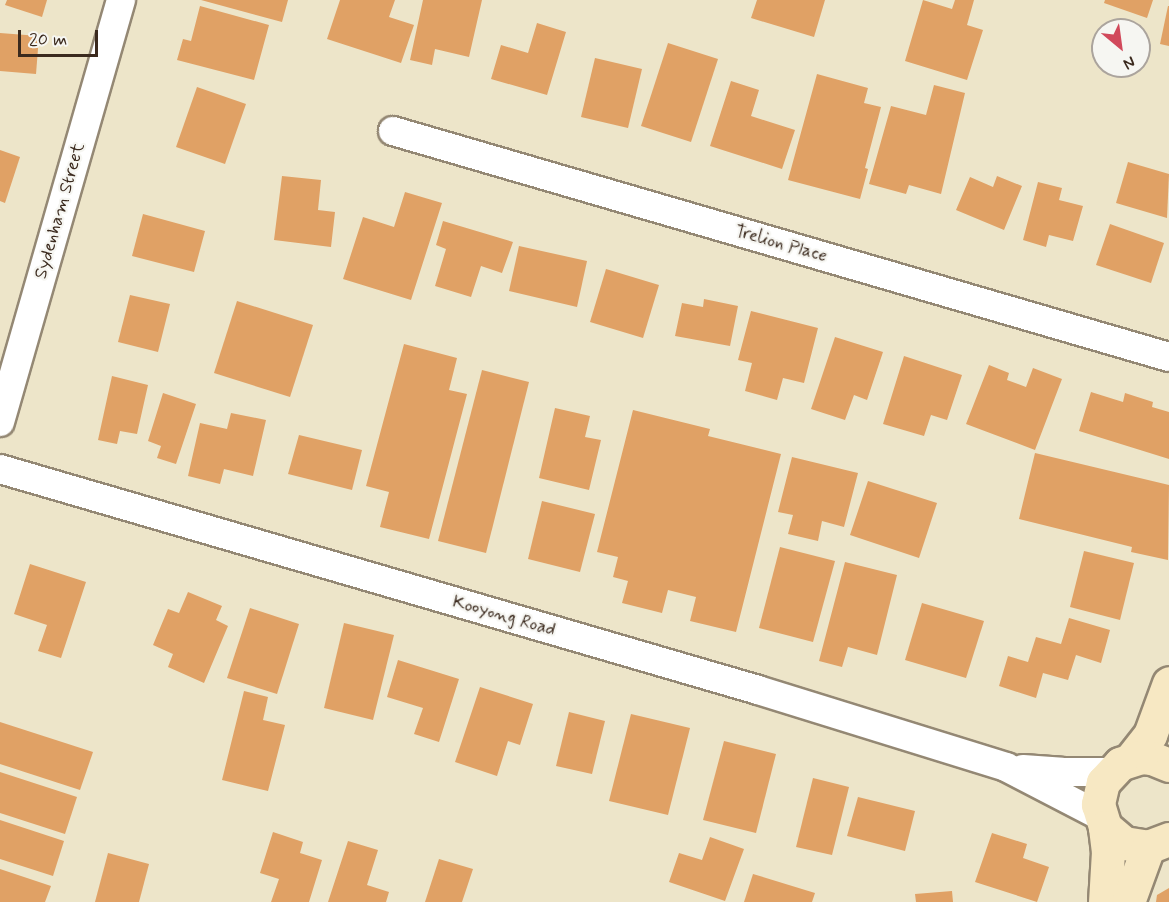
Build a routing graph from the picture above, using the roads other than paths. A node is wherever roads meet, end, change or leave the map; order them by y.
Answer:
1 (121, 0) edge
2 (393, 131) dead end
3 (1169, 357) edge
4 (0, 422) edge
5 (0, 469) edge
6 (1169, 683) edge
7 (1121, 765) junction
8 (1169, 765) edge
9 (1006, 768) junction
10 (1103, 821) junction
11 (1161, 844) edge
12 (1105, 902) edge
13 (1128, 902) edge

1 - 4 street, Sydenham Street
2 - 3 street, Trelion Place
5 - 9 street, Kooyong Road
6 - 7 main road
7 - 8 main road
7 - 9 street, Kooyong Road
7 - 10 main road
9 - 10 street, Kooyong Road
10 - 11 main road
10 - 12 main road
11 - 13 main road

